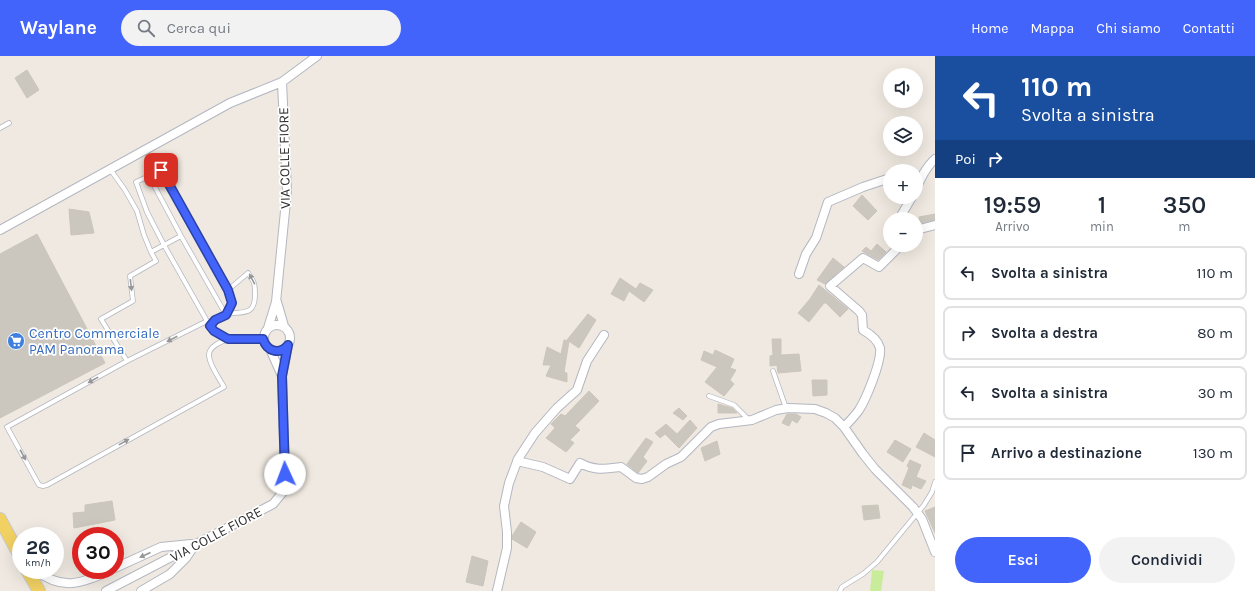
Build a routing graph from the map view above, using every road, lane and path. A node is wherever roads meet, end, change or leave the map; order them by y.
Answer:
1 (317, 56) edge
2 (282, 82) junction
3 (9, 123) dead end
4 (0, 128) edge
5 (935, 159) edge
6 (110, 170) junction
7 (923, 170) edge
8 (149, 176) junction
9 (883, 180) edge
10 (935, 225) edge
11 (923, 228) edge
12 (0, 230) edge
13 (181, 236) junction
14 (164, 244) junction
15 (151, 252) junction
16 (894, 252) edge
17 (799, 274) dead end
18 (228, 290) junction
19 (276, 302) junction
20 (226, 315) junction
21 (206, 321) junction
22 (210, 326) junction
23 (284, 326) junction
24 (268, 328) junction
25 (604, 335) dead end
26 (228, 339) junction
27 (263, 339) junction
28 (288, 345) junction
29 (270, 349) junction
30 (127, 361) junction
31 (773, 371) dead end
32 (282, 376) junction
33 (709, 396) dead end
34 (786, 408) junction
35 (750, 421) junction
36 (844, 427) junction
37 (517, 461) junction
38 (935, 482) edge
39 (934, 492) edge
40 (917, 512) junction
41 (0, 519) edge
42 (12, 541) edge
43 (196, 544) junction
44 (935, 552) edge
45 (124, 564) edge
46 (32, 579) edge
47 (46, 579) edge
48 (91, 579) edge
49 (38, 591) edge
50 (106, 591) edge
51 (141, 591) edge
52 (497, 591) edge
53 (840, 591) edge

1 - 2 street
2 - 6 street
2 - 19 street, VIA COLLE FIORE
3 - 4 lane
5 - 7 street
6 - 12 street
6 - 15 lane
8 - 13 lane
8 - 14 lane
8 - 18 lane
9 - 17 street
10 - 11 street
13 - 14 lane
13 - 20 lane
14 - 15 lane
14 - 21 lane
15 -> 30 lane
16 - 36 street
18 - 20 lane
20 -> 18 lane
19 - 23 street, VIA COLLE FIORE
19 - 24 street, VIA COLLE FIORE
20 - 22 lane
21 - 22 lane
21 -> 30 lane
22 - 26 lane
23 - 24 street
23 - 28 street
24 - 27 street
25 - 37 street
26 - 27 lane
30 -> 26 lane
27 - 29 street
28 - 29 street
28 - 32 street, VIA COLLE FIORE
29 - 32 street, VIA COLLE FIORE
31 - 34 lane
32 - 43 street, VIA COLLE FIORE
33 - 35 lane
34 - 35 street
34 - 36 street
35 - 37 street
36 - 40 street
37 - 52 street
38 - 39 lane
39 - 40 lane
40 - 44 street
40 - 53 lane
41 - 42 main road
43 -> 45 street
43 - 50 street, VIA COLLE FIORE
43 - 51 street
46 - 49 main road
47 - 48 street

